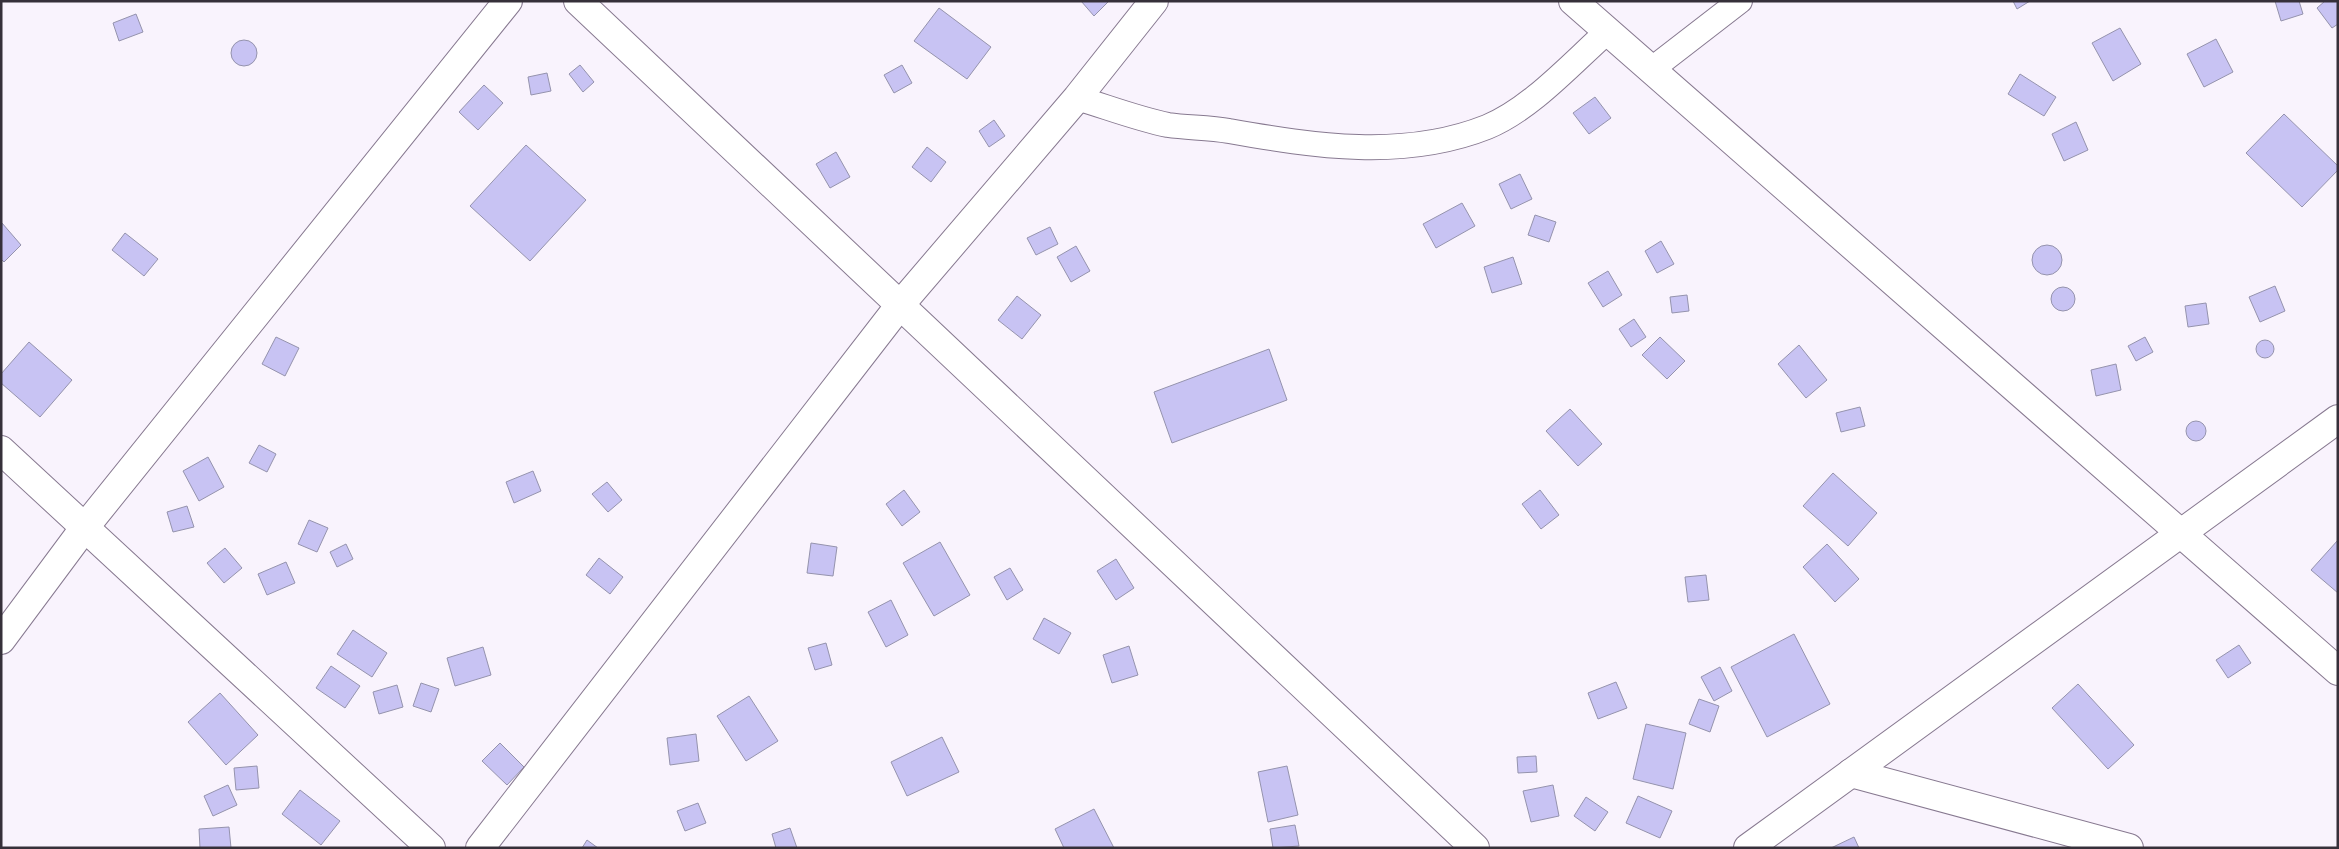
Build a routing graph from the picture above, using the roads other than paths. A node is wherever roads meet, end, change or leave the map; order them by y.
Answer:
1 (508, 1) edge
2 (578, 1) edge
3 (1154, 1) edge
4 (1574, 1) edge
5 (1740, 1) edge
6 (1608, 31) junction
7 (1652, 69) junction
8 (1077, 98) junction
9 (900, 305) junction
10 (2338, 419) edge
11 (1, 450) edge
12 (85, 527) junction
13 (2182, 532) junction
14 (1, 640) edge
15 (2338, 671) edge
16 (1851, 773) junction
17 (431, 848) edge
18 (480, 848) edge
19 (1475, 848) edge
20 (1748, 848) edge
21 (2129, 848) edge

1 - 12 street
2 - 9 street
3 - 8 street
4 - 6 street
5 - 7 lane
6 - 7 street
6 - 8 lane
7 - 13 street
8 - 9 street
9 - 18 street
9 - 19 street
10 - 13 street
11 - 12 street
12 - 14 street
12 - 17 street
13 - 15 street
13 - 16 street
16 - 20 street
16 - 21 street

